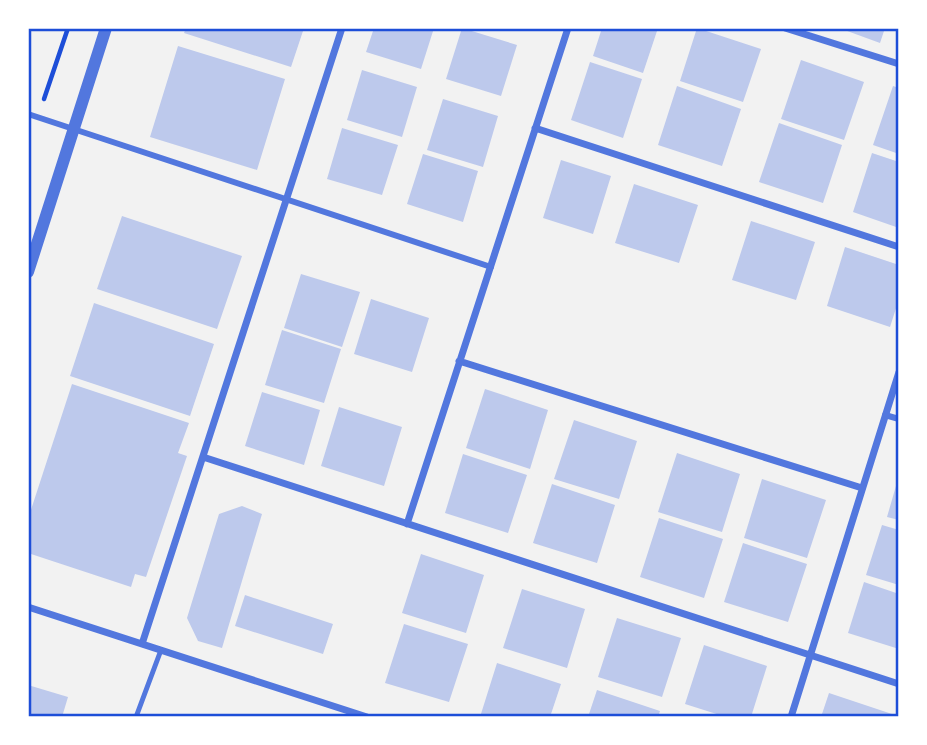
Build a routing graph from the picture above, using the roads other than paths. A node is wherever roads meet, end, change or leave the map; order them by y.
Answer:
1 (106, 28) edge
2 (342, 28) edge
3 (568, 28) edge
4 (785, 28) edge
5 (899, 64) edge
6 (28, 114) edge
7 (536, 128) junction
8 (74, 129) junction
9 (287, 200) junction
10 (899, 247) edge
11 (491, 267) junction
12 (28, 272) edge
13 (459, 361) junction
14 (899, 372) edge
15 (885, 415) junction
16 (899, 419) edge
17 (203, 457) junction
18 (862, 488) junction
19 (407, 524) junction
20 (28, 607) edge
21 (142, 644) junction
22 (161, 650) junction
23 (811, 655) junction
24 (899, 684) edge
25 (136, 717) edge
26 (367, 717) edge
27 (791, 717) edge

1 - 8 street
2 - 9 street
3 - 7 street
4 - 5 street
6 - 8 street
7 - 10 street
7 - 11 street
8 - 9 street
8 - 12 street
9 - 11 street
9 - 17 street
11 - 13 street
13 - 18 street
13 - 19 street
14 - 15 street
15 - 16 street
15 - 18 street
17 - 19 street
17 - 21 street
18 - 23 street
19 - 23 street
20 - 21 street
21 - 22 street
22 - 25 lane
22 - 26 street
23 - 24 street
23 - 27 street

